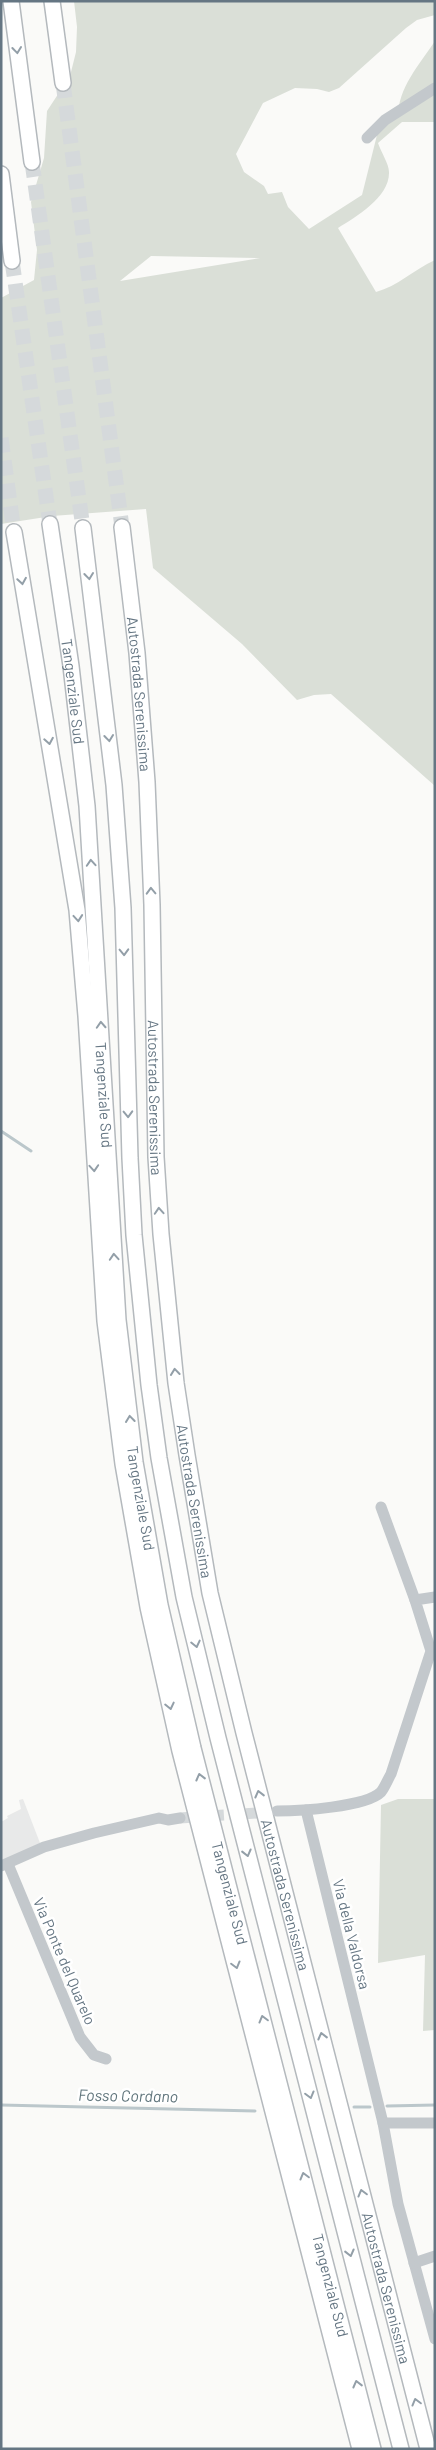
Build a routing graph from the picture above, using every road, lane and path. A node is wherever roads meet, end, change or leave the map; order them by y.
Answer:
1 (11, 1) edge
2 (52, 1) edge
3 (63, 83) tunnel mouth
4 (435, 88) edge
5 (367, 138) dead end
6 (32, 162) tunnel mouth
7 (1, 174) edge
8 (12, 261) tunnel mouth
9 (50, 524) tunnel mouth
10 (122, 527) tunnel mouth
11 (83, 528) tunnel mouth
12 (14, 532) tunnel mouth
13 (382, 1507) dead end
14 (435, 1597) edge
15 (415, 1600) junction
16 (306, 1810) junction
17 (277, 1811) tunnel mouth
18 (180, 1818) tunnel mouth
19 (4, 1865) edge
20 (106, 2059) dead end
21 (382, 2123) junction
22 (435, 2123) edge
23 (435, 2256) edge
24 (414, 2263) junction
25 (435, 2339) edge
26 (360, 2449) edge
27 (373, 2449) edge
28 (401, 2449) edge
29 (428, 2449) edge

1 -> 6 highway
2 - 3 highway
4 - 5 street
7 - 8 highway
27 -> 9 highway, Tangenziale Sud
29 -> 10 highway, Autostrada Serenissima
11 -> 28 highway, Autostrada Serenissima
12 -> 26 highway, Tangenziale Sud
13 - 15 street
14 - 15 street
15 - 16 street
16 - 17 street
16 - 21 street, Via della Valdorsa
18 - 19 street, Via Ponte del Quarelo
19 - 20 street, Via Ponte del Quarelo
21 - 22 street
21 - 24 street, Via della Valdorsa
23 - 24 street
24 - 25 street, Via della Valdorsa

